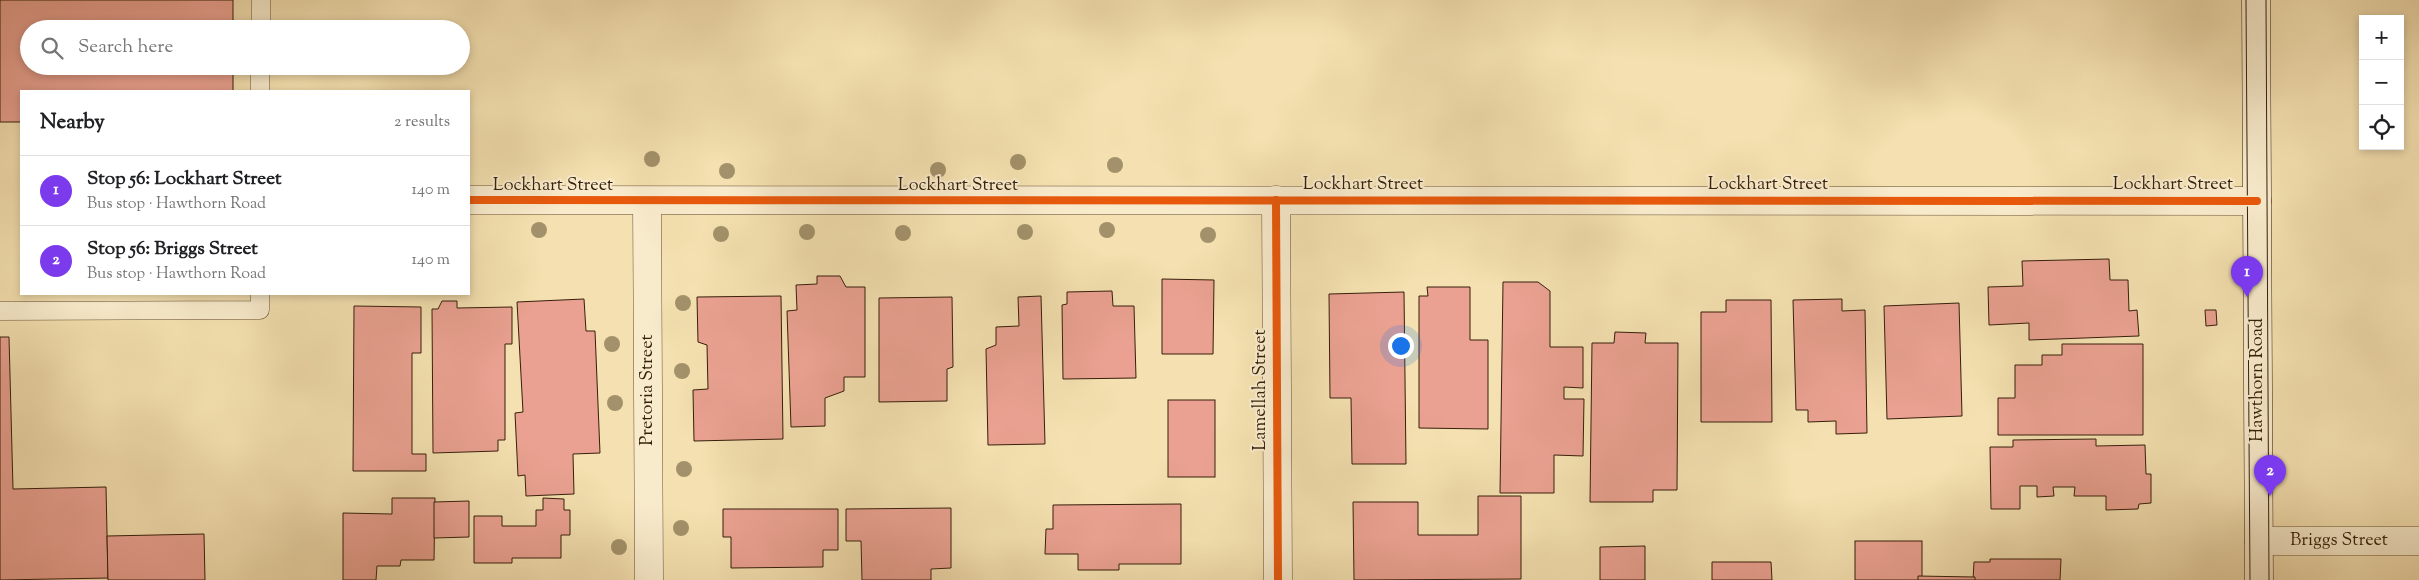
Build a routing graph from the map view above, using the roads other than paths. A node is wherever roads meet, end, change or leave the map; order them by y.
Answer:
1 (260, 0) edge
2 (2256, 0) edge
3 (260, 20) edge
4 (260, 75) edge
5 (260, 90) edge
6 (470, 200) edge
7 (1276, 200) junction
8 (647, 201) junction
9 (2257, 201) junction
10 (260, 295) edge
11 (0, 311) edge
12 (2259, 541) junction
13 (2419, 541) edge
14 (649, 580) edge
15 (1278, 580) edge
16 (2259, 580) edge

1 - 3 lane
2 - 9 street, Hawthorn Road
4 - 5 lane
6 - 8 street, Lockhart Street
7 - 8 street, Lockhart Street
7 - 9 street, Lockhart Street
7 - 15 street, Lamellah Street
8 - 14 street, Pretoria Street
9 - 12 street, Hawthorn Road
10 - 11 lane
12 - 13 street, Briggs Street
12 - 16 street, Hawthorn Road

